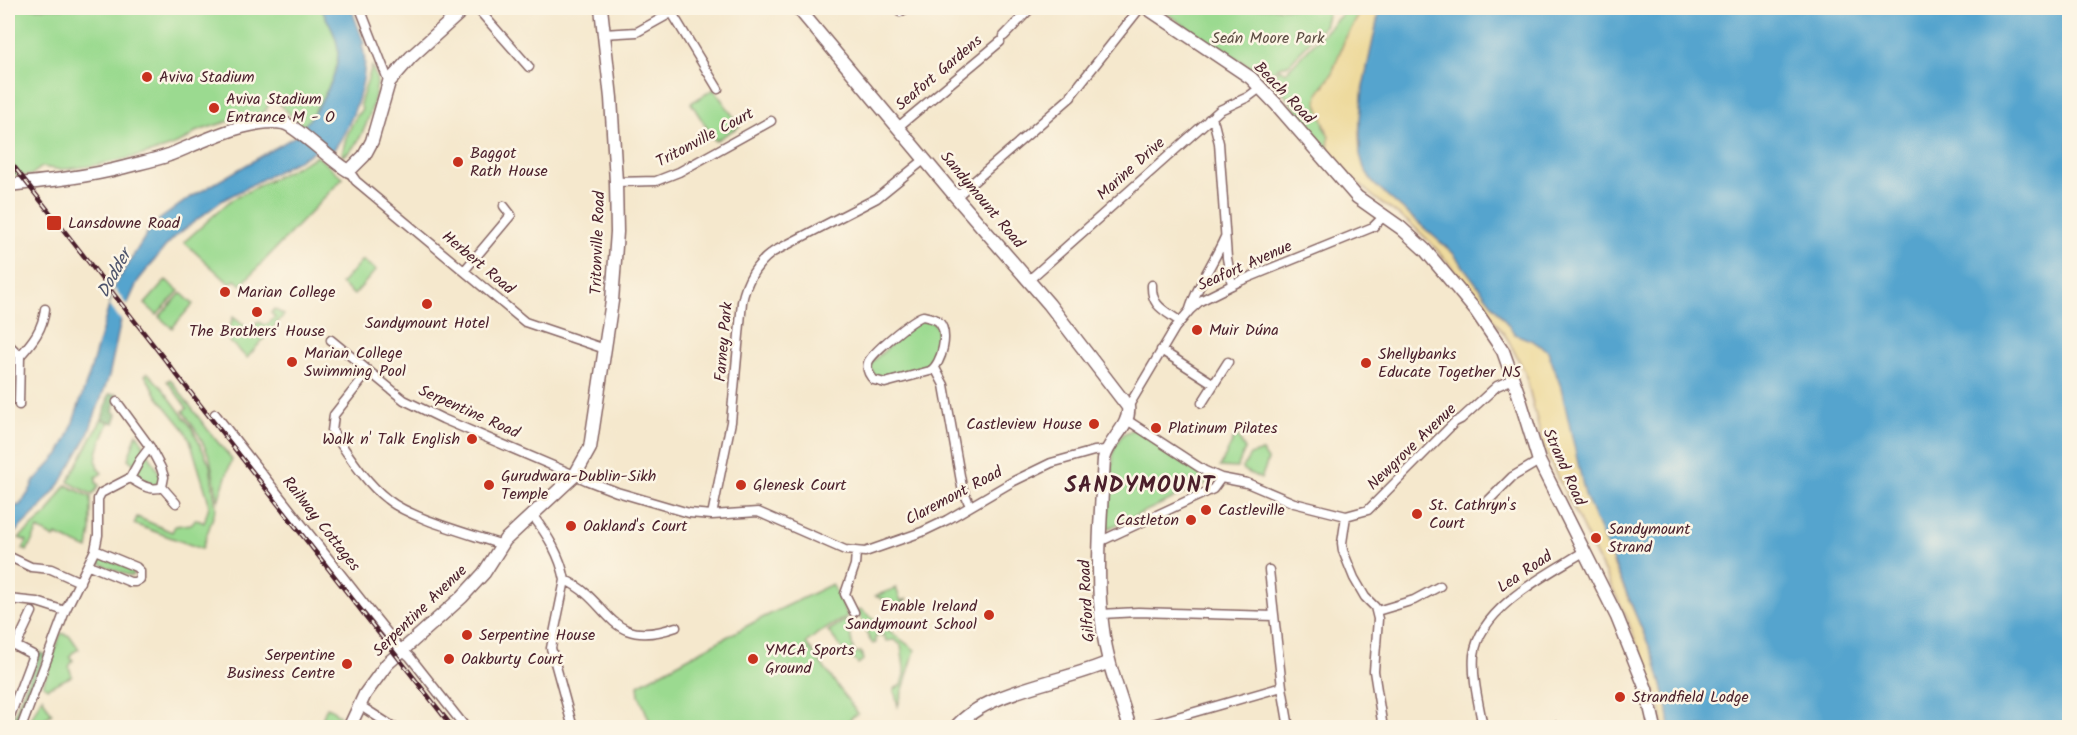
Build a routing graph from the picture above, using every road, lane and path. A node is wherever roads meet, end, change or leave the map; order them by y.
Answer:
1 (360, 8) edge
2 (465, 8) edge
3 (477, 8) edge
4 (601, 8) edge
5 (798, 8) edge
6 (1031, 8) edge
7 (1140, 8) edge
8 (1147, 8) edge
9 (676, 10) edge
10 (603, 34) junction
11 (529, 67) dead end
12 (389, 82) junction
13 (1260, 88) junction
14 (718, 89) dead end
15 (1209, 119) junction
16 (771, 121) dead end
17 (898, 127) junction
18 (925, 159) junction
19 (349, 171) junction
20 (616, 182) junction
21 (8, 185) edge
22 (956, 197) junction
23 (504, 206) dead end
24 (1383, 217) junction
25 (1225, 237) junction
26 (464, 271) junction
27 (1029, 280) junction
28 (1152, 285) dead end
29 (1232, 285) junction
30 (45, 309) dead end
31 (1190, 309) junction
32 (1179, 321) junction
33 (331, 340) dead end
34 (8, 344) edge
35 (605, 349) junction
36 (1161, 350) junction
37 (20, 356) junction
38 (1228, 362) dead end
39 (935, 368) junction
40 (368, 372) junction
41 (1513, 379) junction
42 (1214, 384) junction
43 (117, 402) dead end
44 (1202, 403) dead end
45 (19, 405) dead end
46 (1128, 407) junction
47 (215, 414) dead end
48 (1127, 420) junction
49 (150, 447) junction
50 (1106, 450) junction
51 (1539, 461) junction
52 (575, 475) junction
53 (130, 478) junction
54 (1221, 478) junction
55 (162, 487) junction
56 (1488, 501) dead end
57 (176, 503) dead end
58 (970, 506) junction
59 (712, 515) junction
60 (533, 516) junction
61 (1346, 516) junction
62 (1101, 541) junction
63 (502, 545) junction
64 (95, 550) junction
65 (1585, 551) junction
66 (856, 552) junction
67 (8, 556) edge
68 (88, 565) junction
69 (1269, 570) dead end
70 (565, 580) junction
71 (80, 582) junction
72 (1440, 586) dead end
73 (8, 599) edge
74 (1377, 611) junction
75 (32, 612) dead end
76 (65, 612) junction
77 (854, 612) dead end
78 (1101, 614) junction
79 (1274, 616) junction
80 (676, 627) dead end
81 (12, 644) edge
82 (404, 651) junction
83 (1109, 662) junction
84 (1282, 687) junction
85 (358, 705) junction
86 (8, 721) edge
87 (1288, 725) edge
88 (1555, 726) dead end
89 (21, 728) edge
90 (349, 728) edge
91 (395, 728) edge
92 (466, 728) edge
93 (573, 728) edge
94 (955, 728) edge
95 (1130, 728) edge
96 (1139, 728) edge
97 (1383, 728) edge
98 (1483, 728) edge
99 (1544, 728) edge
100 (1655, 728) edge

1 - 12 street
2 - 12 street
3 - 11 street
4 - 10 street, Tritonville Road
5 - 17 street, Sandymount Road
6 - 17 street, Seafort Gardens
7 - 22 street
8 - 13 street, Beach Road
9 - 10 street
9 - 14 street
10 - 20 street, Tritonville Road
12 - 19 street
13 - 15 street, Marine Drive
13 - 24 street, Beach Road
15 - 25 street
15 - 27 street, Marine Drive
16 - 20 street, Tritonville Court
17 - 18 street, Sandymount Road
18 - 22 street, Sandymount Road
18 - 59 street, Farney Park
19 - 21 street
19 - 26 street, Herbert Road
20 - 35 street, Tritonville Road
22 - 27 street, Sandymount Road
23 - 26 street
24 - 29 street, Seafort Avenue
24 - 41 street, Strand Road
25 - 29 street
25 - 31 street
26 - 35 street, Herbert Road
27 - 46 street, Sandymount Road
28 - 32 street
29 - 31 street, Seafort Avenue
30 - 37 street
31 - 32 street, Seafort Avenue
32 - 36 street, Seafort Avenue
33 - 40 street, Serpentine Road
34 - 37 street
35 - 52 street, Tritonville Road
36 - 42 street
36 - 46 street, Seafort Avenue
37 - 45 street
38 - 42 street
39 - 39 street
39 - 58 street
40 - 52 street, Serpentine Road
40 - 63 street
41 - 51 street, Strand Road
41 - 61 street, Newgrove Avenue
42 - 44 street
43 - 49 street
46 - 48 street
47 - 82 street, Railway Cottages
48 - 50 street
48 - 54 street
49 - 53 street
49 - 55 street
50 - 58 street, Claremont Road
50 - 62 street, Gilford Road
51 - 56 street
51 - 65 street, Strand Road
52 - 59 street
52 - 60 street, Serpentine Avenue
53 - 55 street
53 - 64 street
54 - 61 street
54 - 62 street
55 - 57 street
58 - 66 street, Claremont Road
59 - 66 street
60 - 63 street, Serpentine Avenue
60 - 70 street
61 - 74 street
62 - 78 street, Gilford Road
63 - 82 street, Serpentine Avenue
64 - 68 street
64 - 68 street
65 - 98 street, Lea Road
65 - 100 street, Strand Road
66 - 77 street
67 - 71 street
68 - 71 street
69 - 79 street
70 - 80 street
70 - 93 street
71 - 76 street
72 - 74 street
73 - 76 street
74 - 97 street
75 - 81 street
76 - 89 street
78 - 79 street
78 - 83 street, Gilford Road
79 - 84 street
81 - 86 street
82 - 85 street, Serpentine Avenue
82 - 92 street, Railway Cottages
83 - 94 street
83 - 95 street, Gilford Road
84 - 87 street
84 - 96 street
85 - 90 street, Serpentine Avenue
85 - 91 street
88 - 99 street

